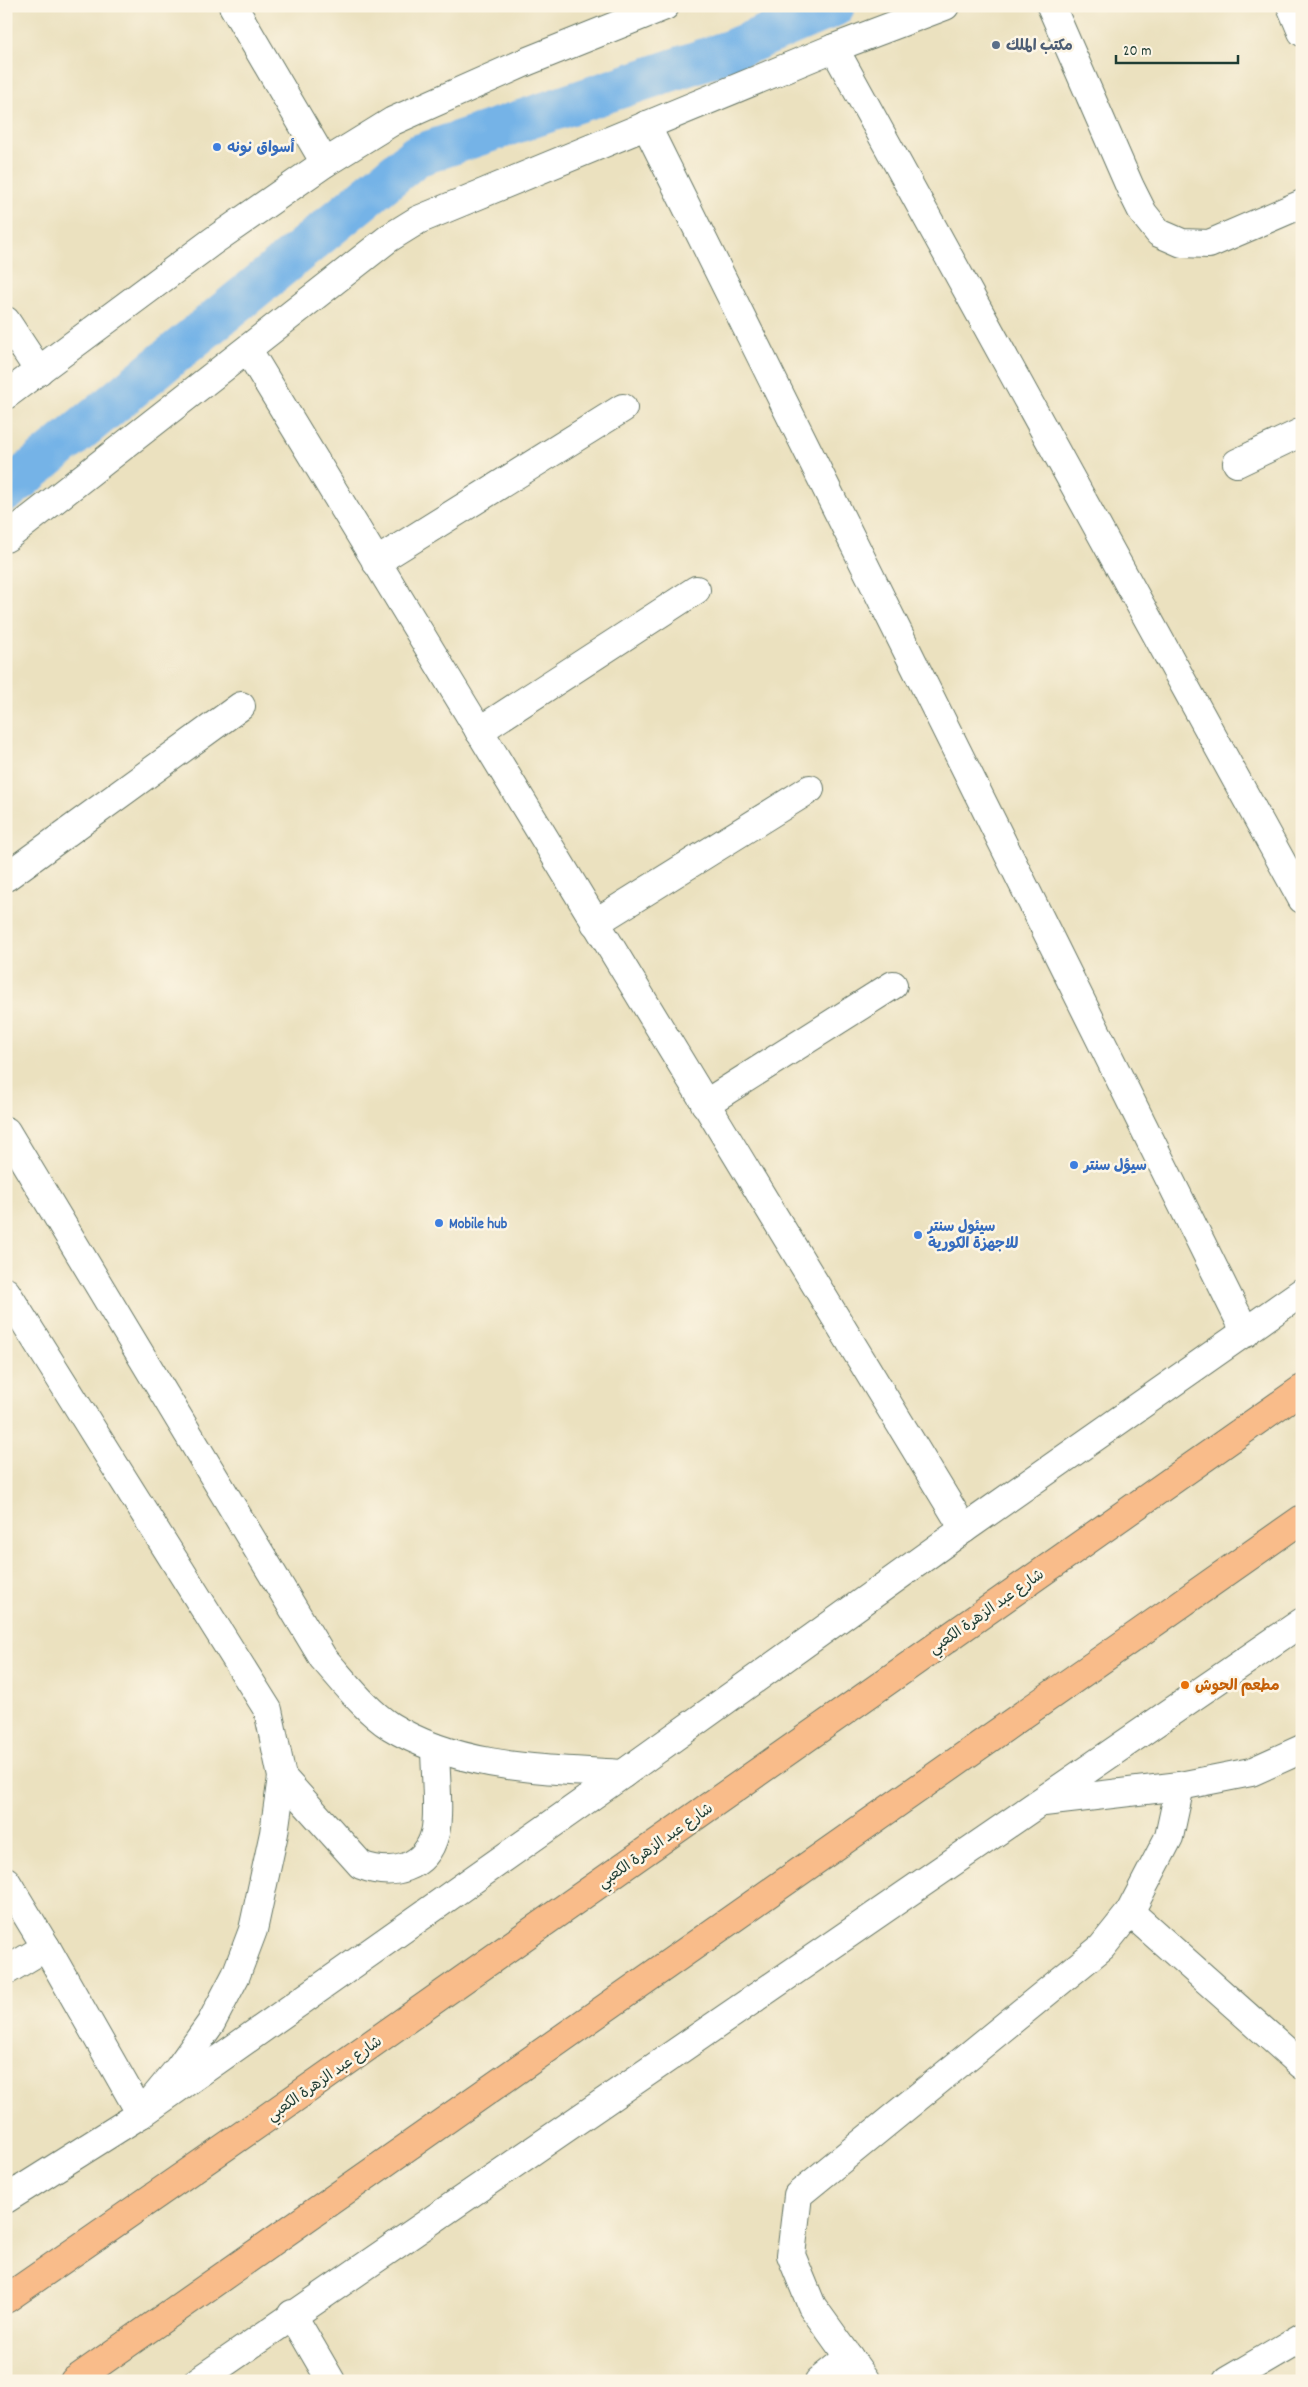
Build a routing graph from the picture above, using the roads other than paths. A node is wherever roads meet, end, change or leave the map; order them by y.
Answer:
1 (233, 6) edge
2 (665, 6) edge
3 (945, 6) edge
4 (1051, 6) edge
5 (1291, 6) edge
6 (1302, 32) edge
7 (834, 48) junction
8 (646, 124) junction
9 (325, 163) junction
10 (1302, 204) edge
11 (6, 321) edge
12 (248, 350) junction
13 (39, 371) junction
14 (6, 395) edge
15 (623, 408) dead end
16 (1302, 432) edge
17 (1237, 463) dead end
18 (6, 538) edge
19 (376, 562) junction
20 (696, 590) dead end
21 (241, 706) dead end
22 (478, 730) junction
23 (810, 789) dead end
24 (6, 877) edge
25 (1302, 899) edge
26 (595, 923) junction
27 (893, 986) dead end
28 (705, 1104) junction
29 (6, 1132) edge
30 (6, 1292) edge
31 (1302, 1292) edge
32 (1246, 1333) junction
33 (1302, 1389) edge
34 (1302, 1519) edge
35 (964, 1528) junction
36 (1302, 1622) edge
37 (435, 1748) junction
38 (1302, 1749) edge
39 (623, 1774) junction
40 (282, 1778) junction
41 (1180, 1786) junction
42 (1040, 1802) junction
43 (6, 1881) edge
44 (1130, 1912) junction
45 (46, 1947) junction
46 (6, 1971) edge
47 (1302, 2064) edge
48 (141, 2114) junction
49 (6, 2200) edge
50 (6, 2299) edge
51 (292, 2314) junction
52 (1302, 2337) edge
53 (849, 2357) junction
54 (74, 2381) edge
55 (198, 2381) edge
56 (331, 2381) edge
57 (819, 2381) edge
58 (866, 2381) edge
59 (1226, 2381) edge

1 - 9 street
2 - 9 street
3 - 7 street
4 - 10 street
5 - 6 street
7 - 8 street
7 - 25 street
8 - 12 street
8 - 32 street
9 - 13 street
11 - 13 street
12 - 18 street
12 - 19 street
13 - 14 street
15 - 19 street
16 - 17 street
19 - 22 street
20 - 22 street
21 - 24 street
22 - 26 street
23 - 26 street
26 - 28 street
27 - 28 street
28 - 35 street
29 - 37 street
30 - 40 street
31 - 32 street
32 - 35 street
33 - 50 main road, شارع عبد الزهرة الكعبي
34 - 54 main road
35 - 39 street
36 - 42 street
37 - 39 street
37 - 40 street
38 - 41 street
39 - 48 street
40 - 48 street
41 - 42 street
41 - 44 street
42 - 51 street
43 - 45 street
44 - 47 street
44 - 53 street
45 - 46 street
45 - 48 street
48 - 49 street
51 - 55 street
51 - 56 street
52 - 59 street
53 - 57 street
53 - 58 street

